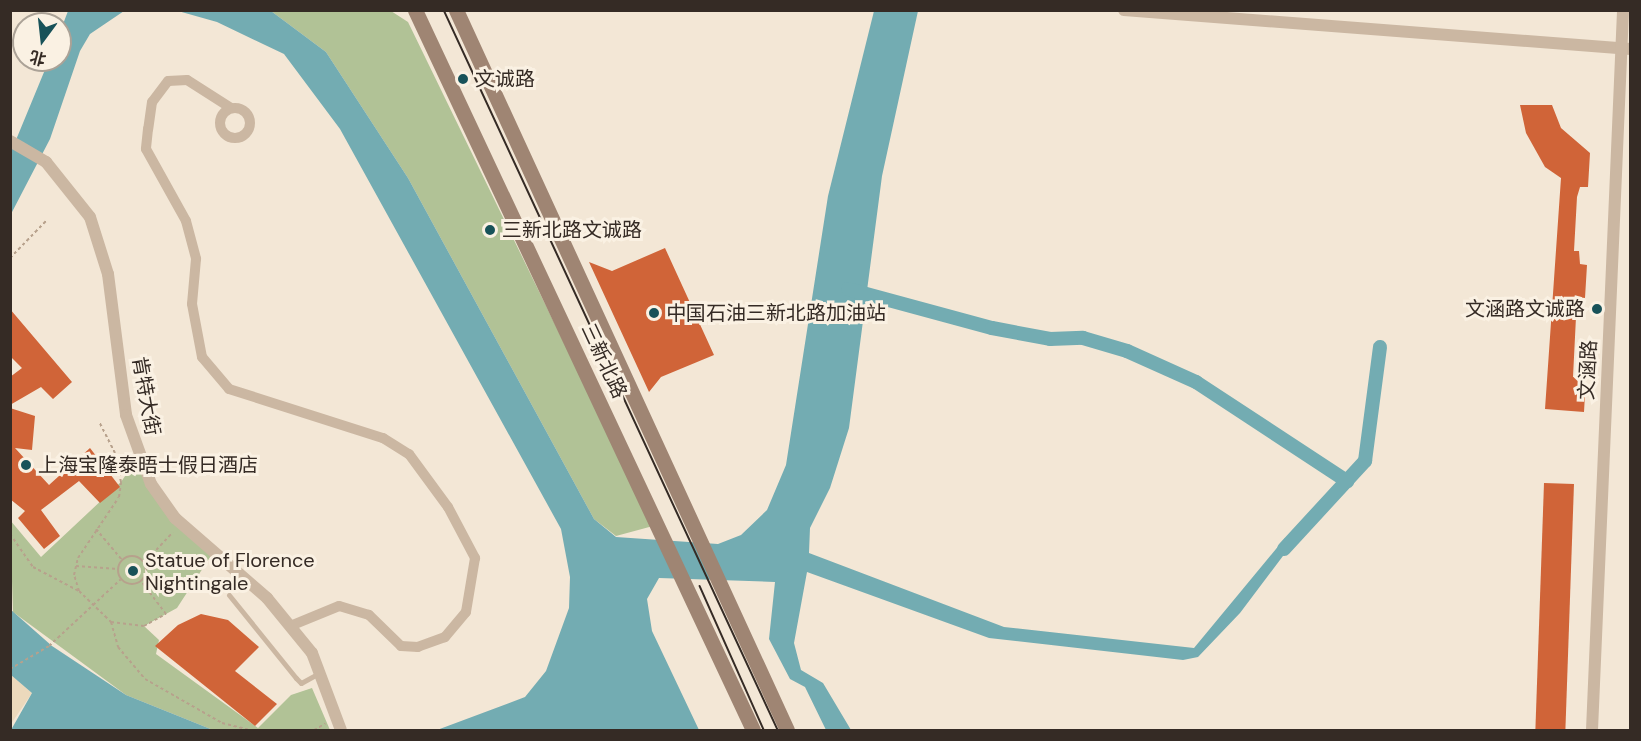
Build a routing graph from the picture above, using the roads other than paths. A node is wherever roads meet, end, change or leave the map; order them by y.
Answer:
1 (415, 10) edge
2 (456, 10) edge
3 (1124, 10) edge
4 (1623, 10) edge
5 (1626, 49) edge
6 (231, 108) dead end
7 (10, 141) edge
8 (229, 595) dead end
9 (290, 626) junction
10 (321, 672) junction
11 (341, 730) edge
12 (753, 730) edge
13 (787, 730) edge
14 (1592, 730) edge

1 - 12 main road, 三新北路
2 - 13 main road, 三新北路
3 - 5 street
4 - 5 street, 文涵路
5 - 14 street, 文涵路
6 - 9 street
7 - 9 street, 肯特大街
8 - 10 lane
9 - 10 street, 肯特大街
10 - 11 street, 肯特大街

